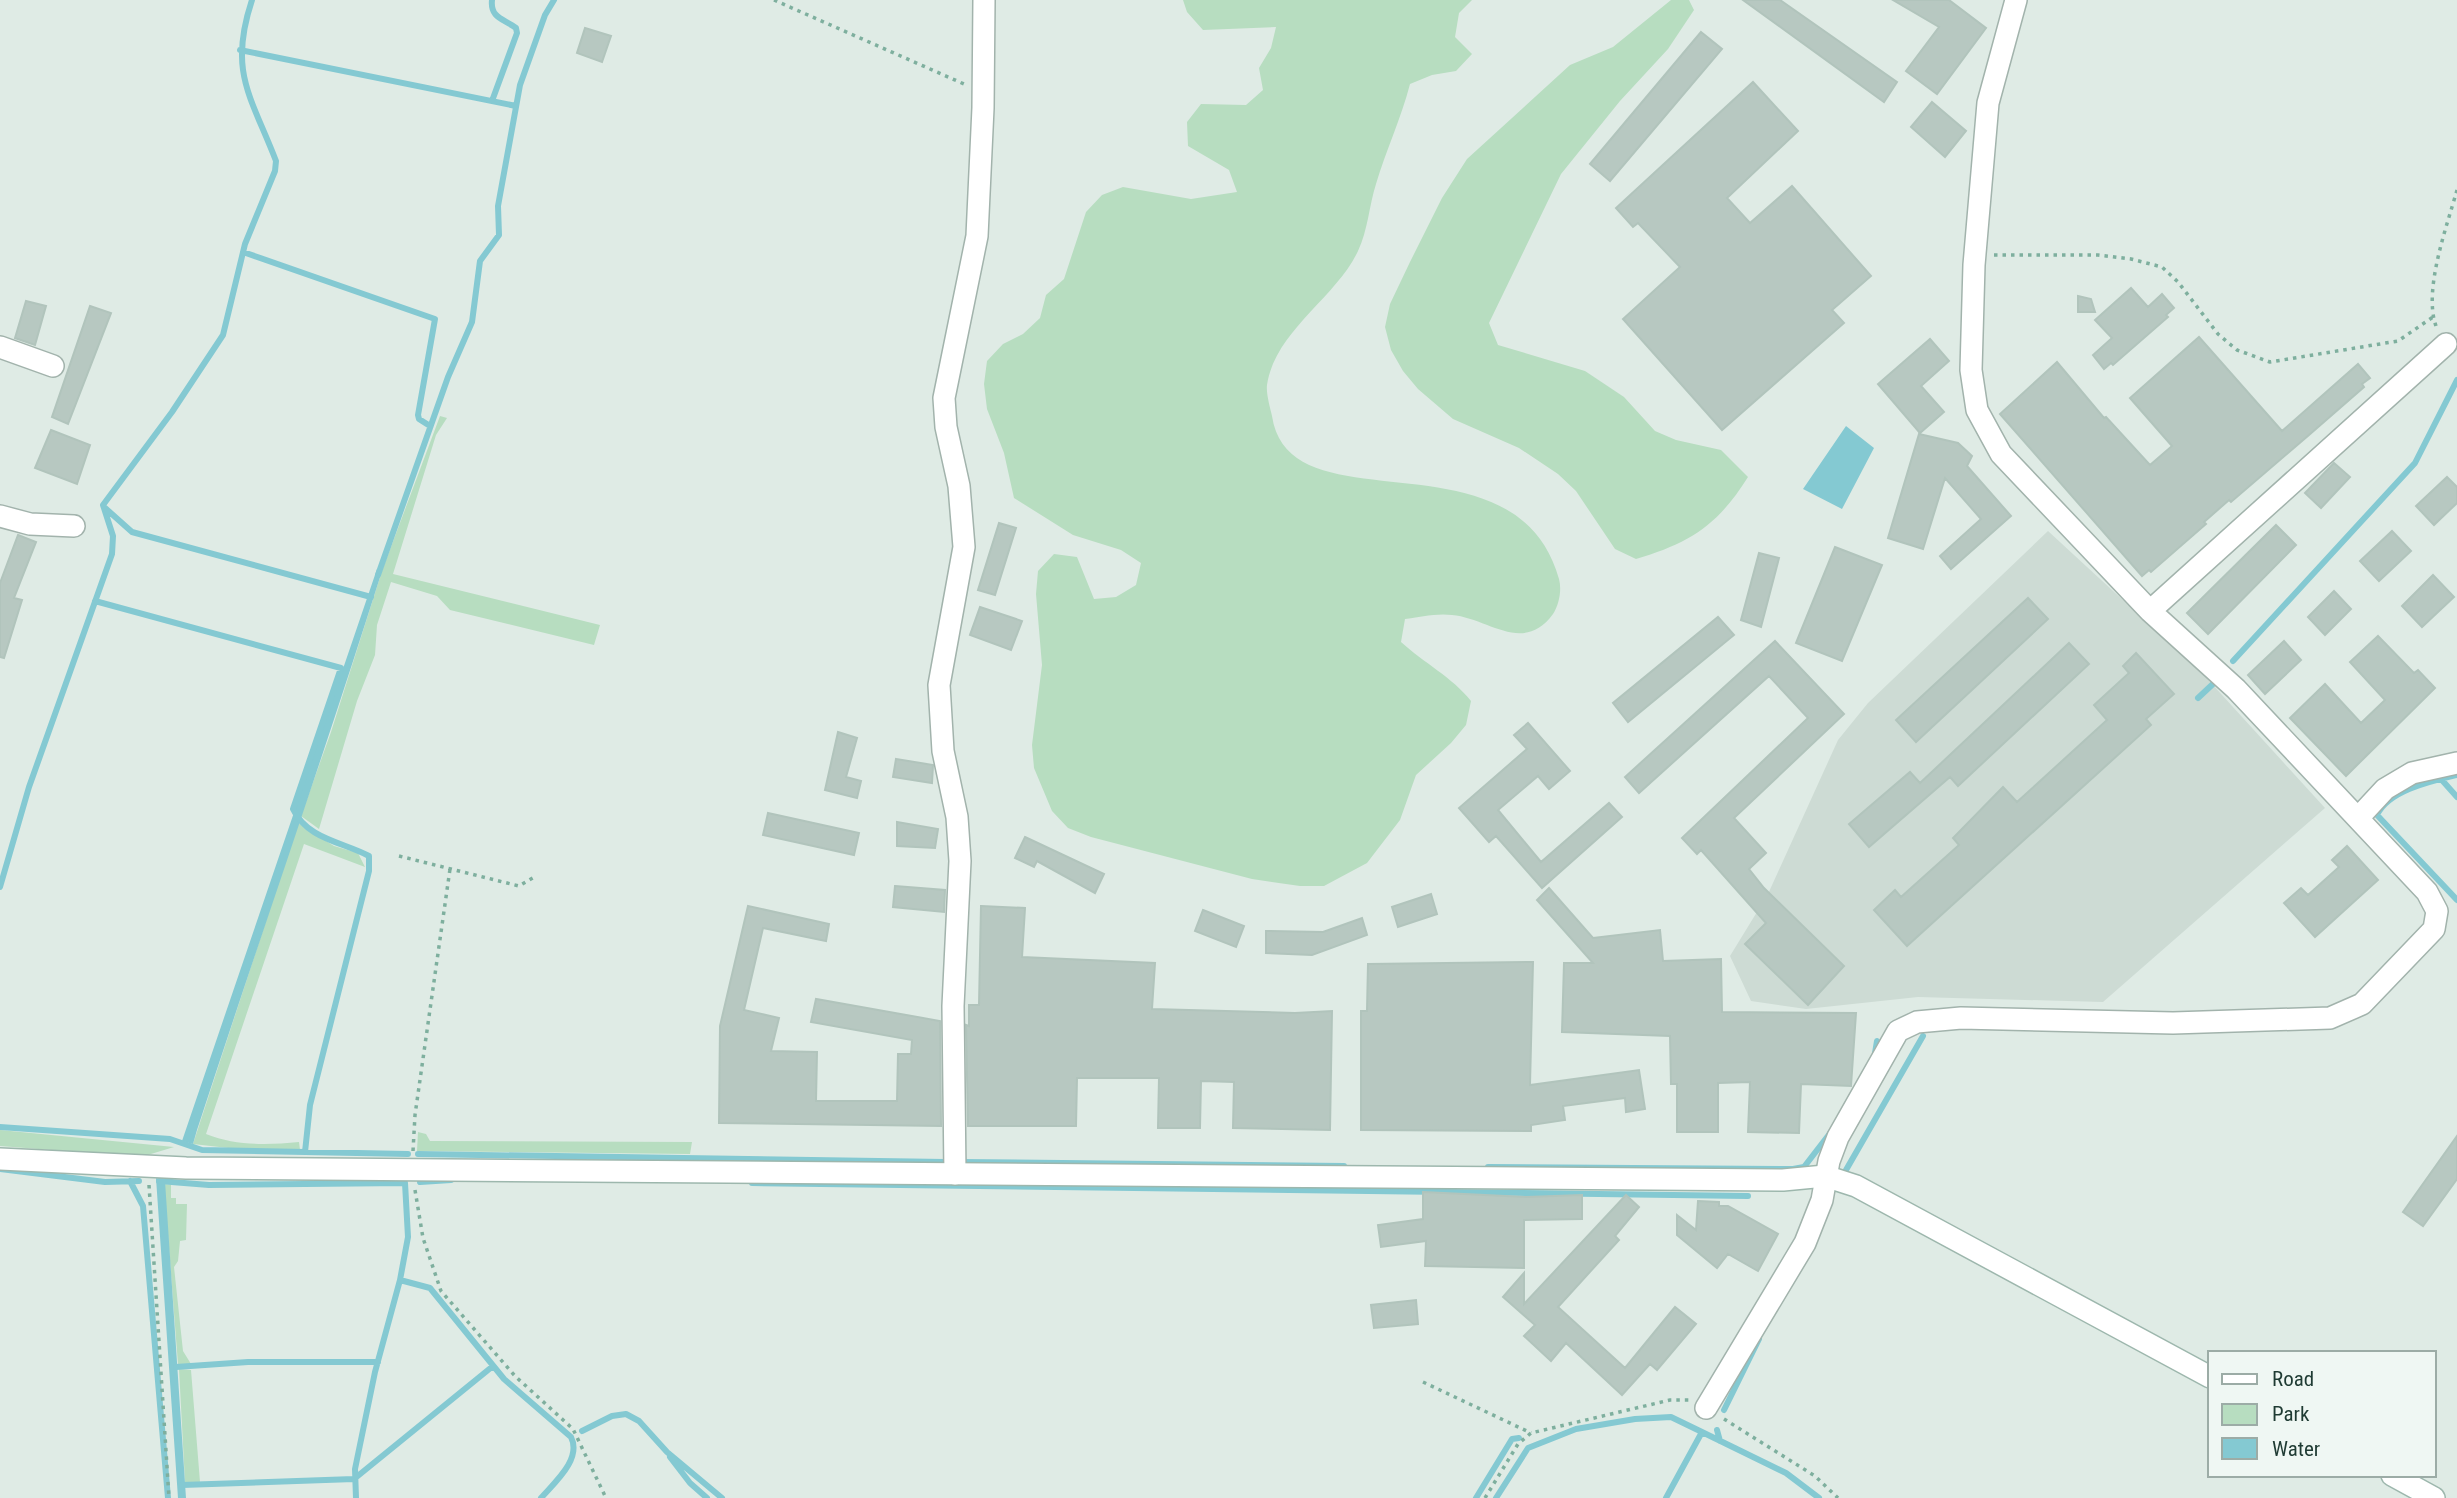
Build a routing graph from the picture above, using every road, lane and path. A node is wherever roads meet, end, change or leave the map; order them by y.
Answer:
1 (774, 0) edge
2 (984, 0) edge
3 (2016, 0) edge
4 (983, 90) junction
5 (2457, 190) edge
6 (1975, 255) junction
7 (2433, 317) junction
8 (2446, 344) joint
9 (0, 347) edge
10 (53, 366) dead end
11 (0, 516) edge
12 (74, 526) dead end
13 (2150, 611) junction
14 (2457, 763) edge
15 (2359, 817) junction
16 (399, 856) dead end
17 (450, 869) junction
18 (536, 876) dead end
19 (0, 1158) edge
20 (152, 1165) junction
21 (413, 1168) junction
22 (954, 1174) junction
23 (1825, 1176) junction
24 (2208, 1376) edge
25 (1423, 1382) dead end
26 (1706, 1408) junction
27 (1531, 1433) junction
28 (2396, 1477) edge
29 (169, 1498) edge
30 (606, 1498) edge
31 (1485, 1498) edge
32 (1838, 1498) edge
33 (2434, 1498) edge

1 - 4 path
2 - 4 street
3 - 6 street
4 - 22 street
5 - 7 path
6 - 7 path
6 - 13 street
7 - 8 path
8 - 13 street
9 - 10 street
11 - 12 street
13 - 15 street
14 - 15 street
15 - 23 street
16 - 17 path
17 - 18 path
17 - 21 path
19 - 20 street
20 - 21 street
20 - 29 path
21 - 22 street
21 - 30 path
22 - 23 street
23 - 24 street
23 - 26 street
25 - 27 path
26 - 27 path
26 - 32 path
27 - 31 path
28 - 33 street

